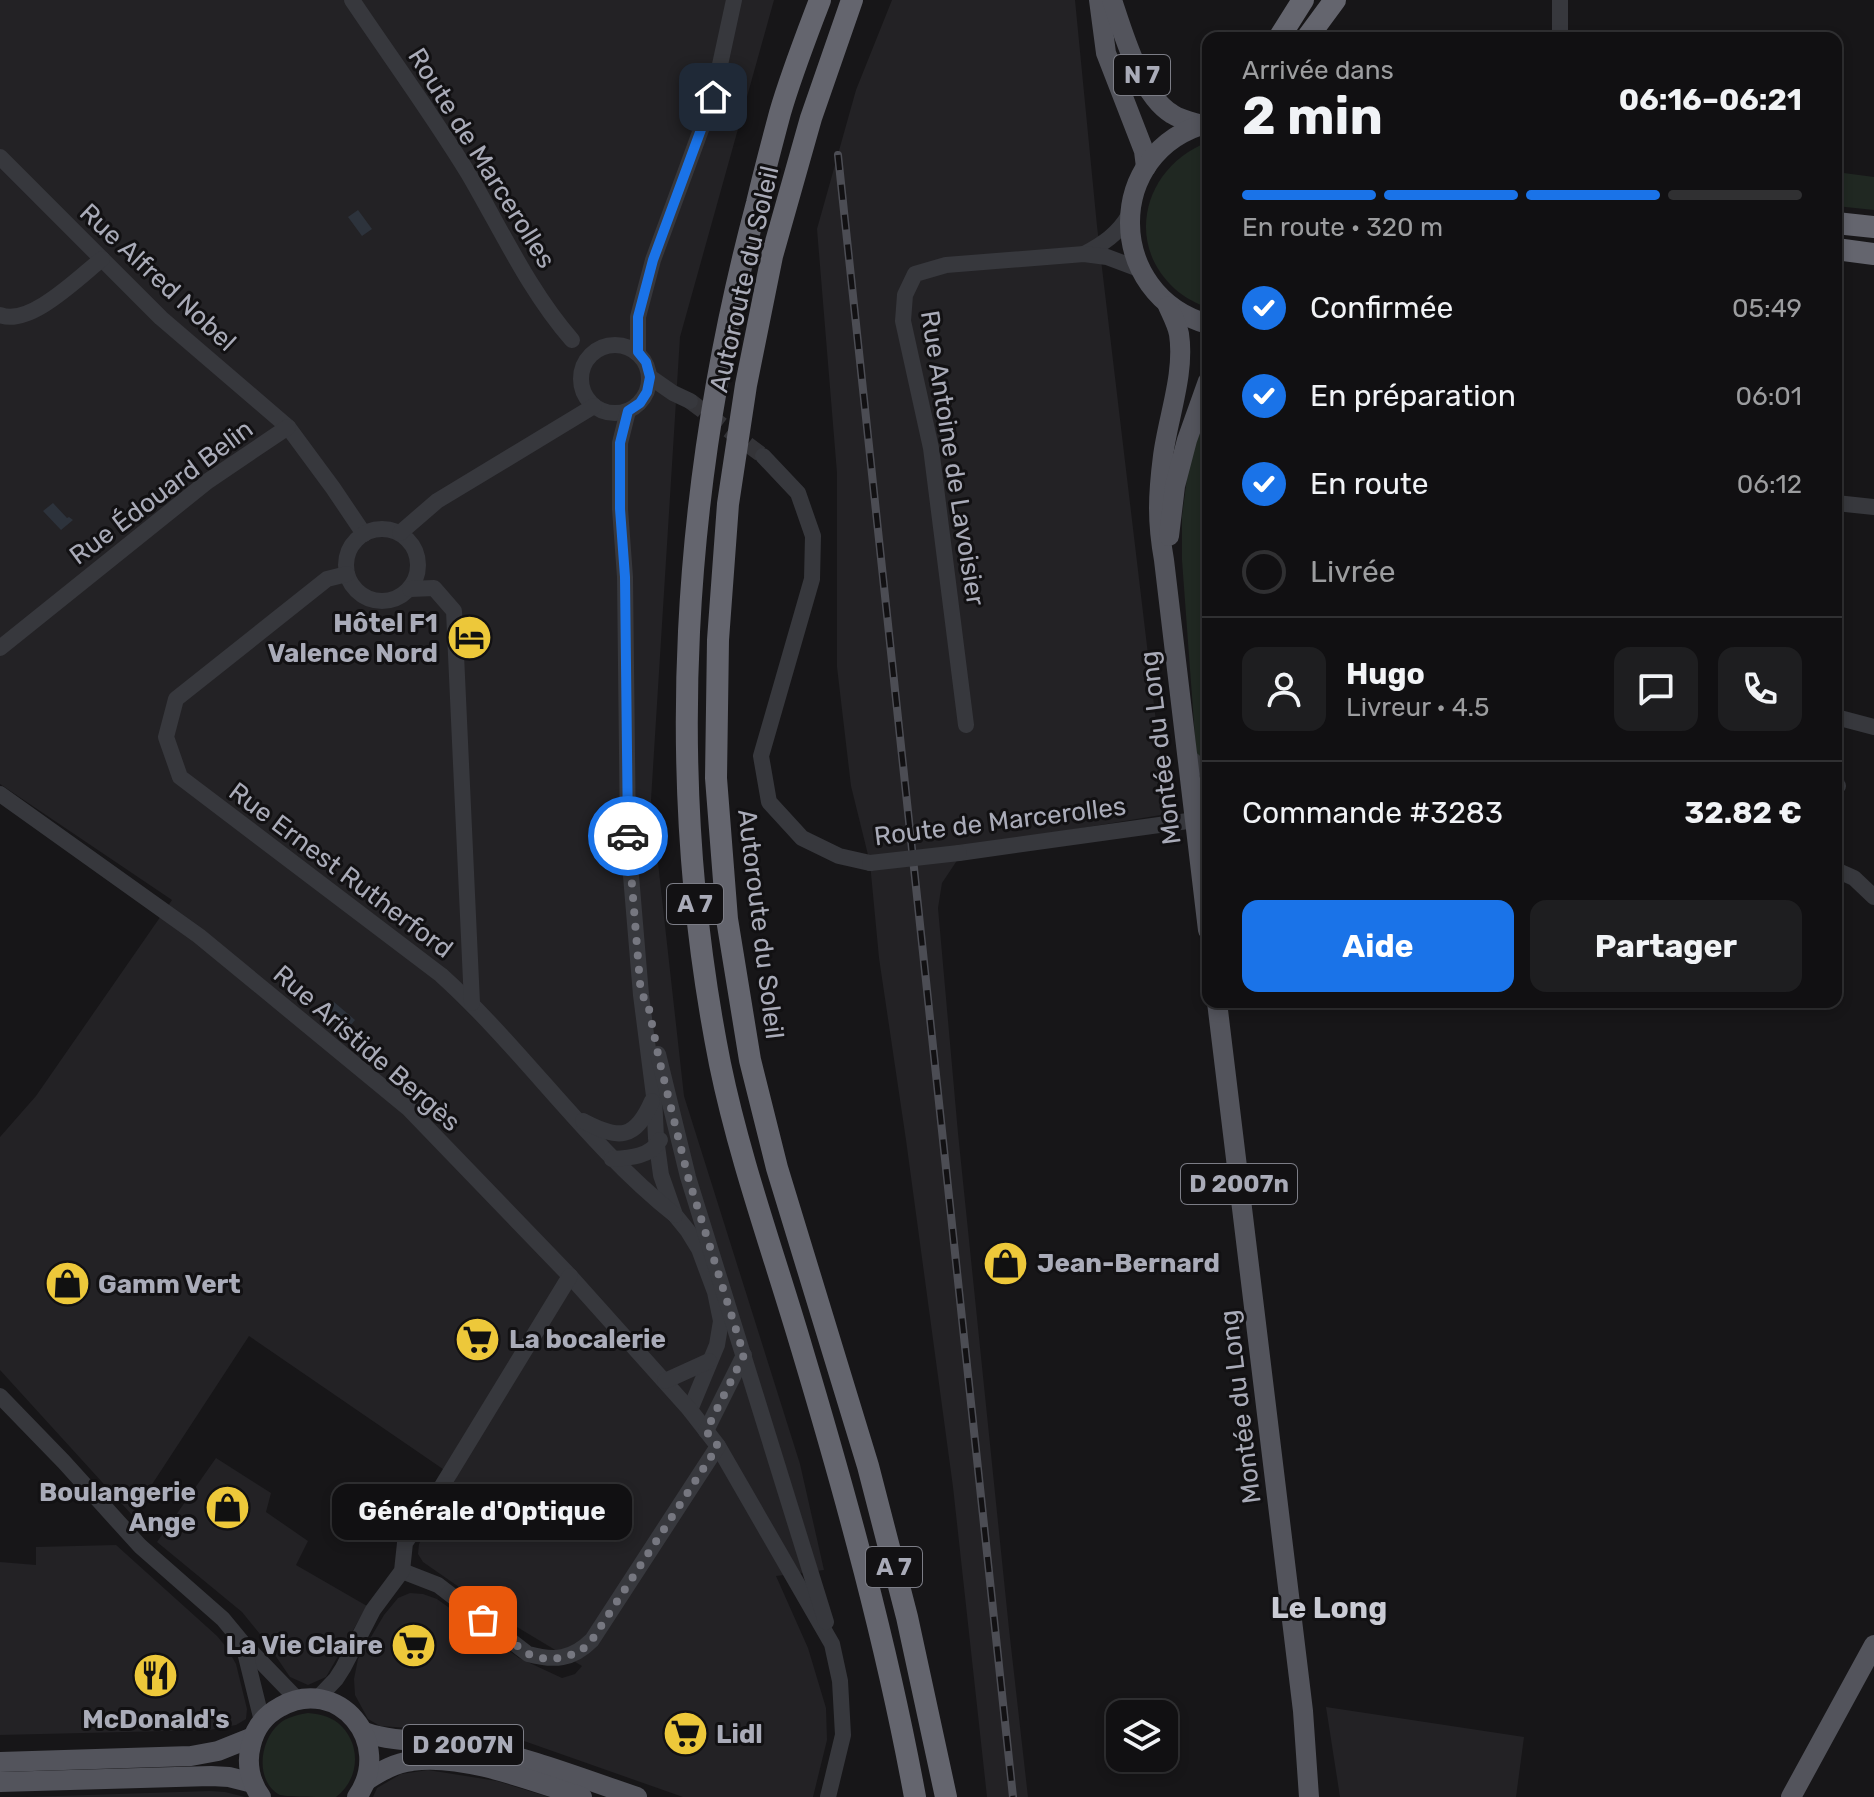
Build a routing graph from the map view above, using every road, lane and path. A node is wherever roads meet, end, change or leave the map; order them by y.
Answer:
1 (352, 0) edge
2 (734, 0) edge
3 (820, 0) edge
4 (852, 0) edge
5 (1099, 0) edge
6 (1112, 0) edge
7 (1303, 0) edge
8 (1335, 0) edge
9 (1560, 0) edge
10 (1283, 32) edge
11 (1311, 32) edge
12 (1560, 32) edge
13 (1202, 123) edge
14 (1202, 125) edge
15 (0, 157) edge
16 (1146, 167) junction
17 (1129, 215) junction
18 (1842, 224) edge
19 (1874, 227) edge
20 (1842, 250) edge
21 (1084, 254) junction
22 (1874, 254) edge
23 (102, 259) junction
24 (1139, 269) junction
25 (1168, 306) junction
26 (0, 315) edge
27 (638, 317) junction
28 (1202, 322) edge
29 (621, 344) junction
30 (638, 352) junction
31 (591, 355) junction
32 (649, 385) junction
33 (1202, 398) edge
34 (589, 400) junction
35 (690, 401) tunnel mouth
36 (620, 412) junction
37 (288, 427) junction
38 (763, 456) tunnel mouth
39 (1842, 504) edge
40 (1874, 507) edge
41 (400, 533) junction
42 (364, 534) junction
43 (1164, 560) junction
44 (347, 574) junction
45 (410, 589) junction
46 (0, 648) edge
47 (1842, 719) edge
48 (966, 725) dead end
49 (1874, 727) edge
50 (1186, 754) junction
51 (1202, 768) edge
52 (0, 794) edge
53 (1201, 818) edge
54 (1842, 873) edge
55 (1202, 883) edge
56 (1874, 897) edge
57 (641, 995) junction
58 (472, 1003) junction
59 (1218, 1008) edge
60 (654, 1096) junction
61 (672, 1113) junction
62 (571, 1115) junction
63 (624, 1134) junction
64 (657, 1145) junction
65 (612, 1159) junction
66 (688, 1177) junction
67 (675, 1215) junction
68 (570, 1276) junction
69 (744, 1355) junction
70 (709, 1361) junction
71 (665, 1381) junction
72 (0, 1396) edge
73 (690, 1410) junction
74 (706, 1431) junction
75 (718, 1446) junction
76 (402, 1571) junction
77 (242, 1642) junction
78 (832, 1644) junction
79 (1874, 1645) edge
80 (343, 1668) junction
81 (307, 1699) junction
82 (346, 1711) junction
83 (1303, 1711) junction
84 (257, 1729) junction
85 (364, 1732) junction
86 (0, 1762) edge
87 (0, 1782) edge
88 (257, 1790) edge
89 (360, 1793) edge
90 (582, 1797) edge
91 (637, 1797) edge
92 (828, 1797) edge
93 (915, 1797) edge
94 (946, 1797) edge
95 (1309, 1797) edge
96 (1318, 1797) edge
97 (1791, 1797) edge

1 - 31 street, Route de Marcerolles
2 - 27 street
3 - 93 highway, Autoroute du Soleil / A 7
4 - 94 highway, Autoroute du Soleil / A 7
5 - 16 main road, N 7
6 - 13 main road, N 7
7 - 10 highway
8 - 11 highway
9 - 12 street
14 - 16 main road
15 - 23 street, Rue Alfred Nobel
16 - 17 main road
17 - 21 street, Rue Antoine de Lavoisier
17 - 24 main road
18 - 19 highway
20 - 22 highway
21 - 24 street, Rue Antoine de Lavoisier
21 - 48 street, Rue Antoine de Lavoisier
23 - 26 street
23 - 37 street, Rue Alfred Nobel
24 - 25 main road
25 - 28 main road
25 - 43 main road, Montée du Long
27 - 29 street
27 - 30 street
29 - 30 street
29 - 31 street
30 - 32 street
31 - 34 street
32 - 35 street
32 - 36 street
33 - 43 main road, Montée du Long
34 - 36 street
34 - 41 street
36 - 57 street
37 - 42 street, Rue Édouard Belin
37 - 46 street, Rue Édouard Belin
38 - 53 street, Route de Marcerolles, bridge
39 - 40 street
41 - 42 street
41 - 45 street
42 - 44 street
43 - 50 main road, Montée du Long
44 - 45 street
44 - 58 street, Rue Ernest Rutherford
45 - 58 street
47 - 49 street
50 - 51 street
50 - 53 main road, Montée du Long
52 - 68 street, Rue Aristide Bergès
53 - 55 main road, Montée du Long
54 - 56 street
57 - 60 street
57 - 61 street
58 - 62 street, Rue Ernest Rutherford
59 - 83 main road, Montée du Long / D 2007n
60 - 63 street
60 - 64 street
61 - 64 street
61 - 66 street
62 - 63 street
62 - 65 street, Rue Ernest Rutherford
63 - 64 street
64 - 65 street
64 - 66 street
64 - 67 street
65 - 67 street, Rue Ernest Rutherford
66 - 69 street
67 - 70 street
68 - 71 street, Rue Aristide Bergès
68 - 76 street
69 - 74 street
69 - 78 street
70 - 71 street
70 - 73 street
71 - 73 street, Rue Aristide Bergès
72 - 77 street
73 - 74 street, Rue Aristide Bergès
74 - 75 street, Rue Aristide Bergès
75 - 76 street
75 - 78 street, Rue Aristide Bergès
76 - 80 street
77 - 81 street
77 - 84 street
78 - 92 street
79 - 97 main road
80 - 81 street
80 - 82 street
81 - 82 main road
81 - 84 main road
82 - 85 main road
83 - 95 main road, Montée du Long / D 2007n
83 - 96 main road, Montée du Long / D 2007n
84 - 86 main road
84 - 88 main road
85 - 89 main road
85 - 91 main road, D 2007N
87 - 88 main road
89 - 90 main road, D 2007N

